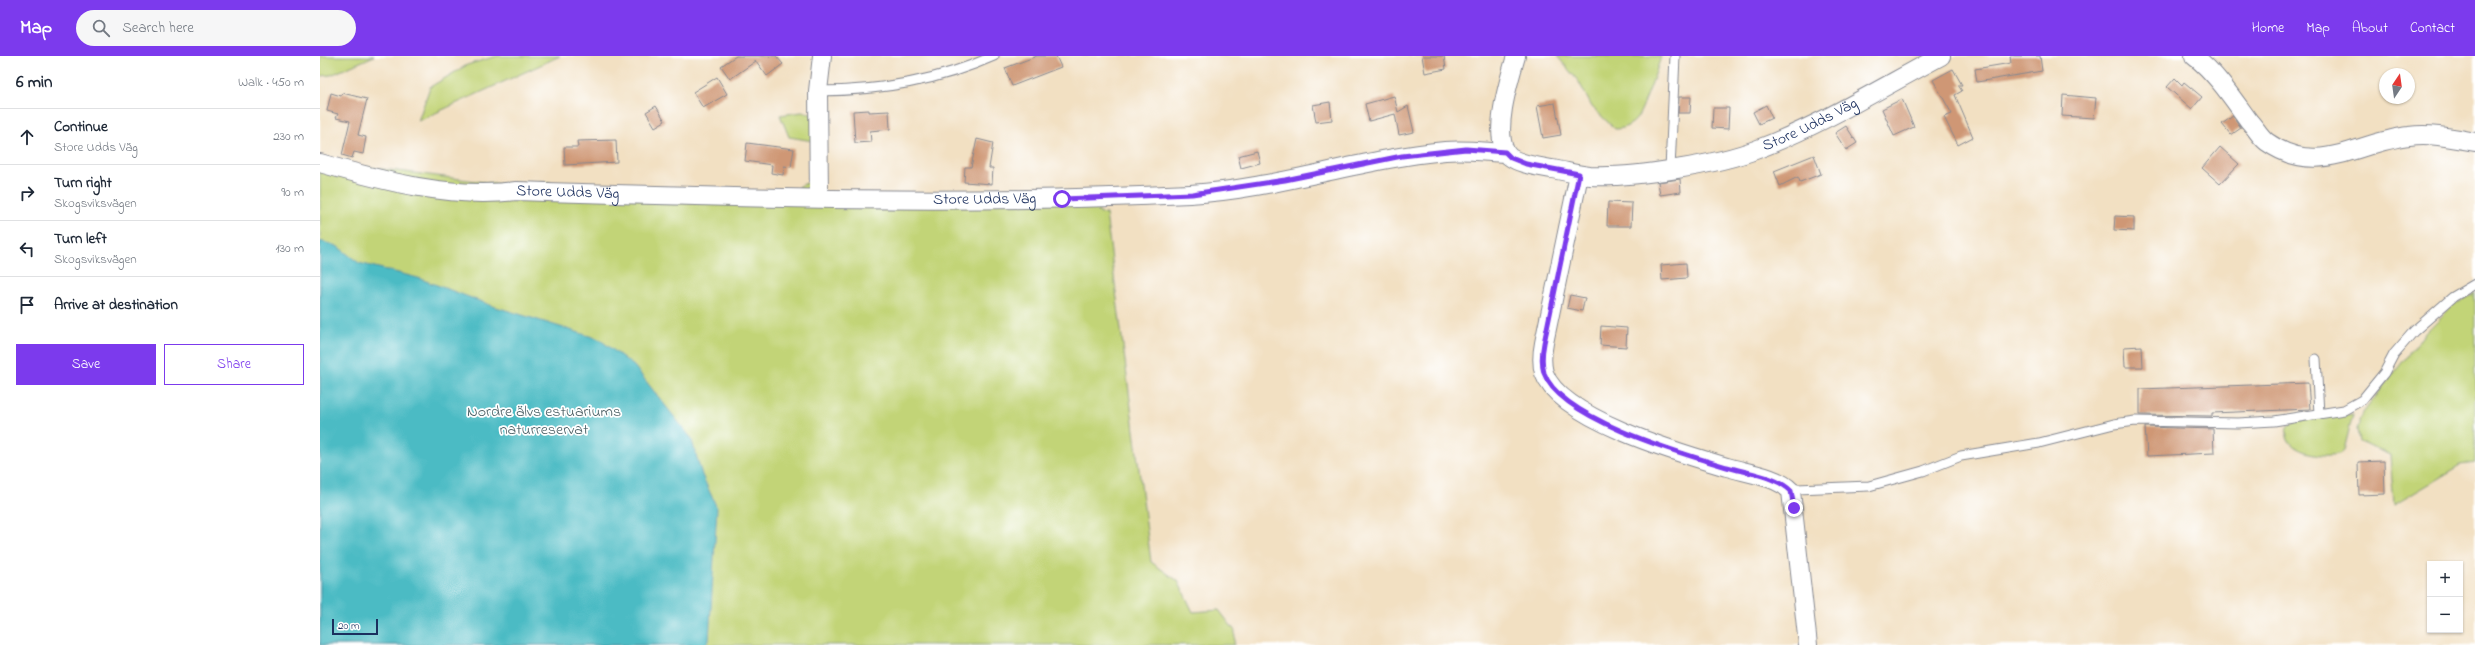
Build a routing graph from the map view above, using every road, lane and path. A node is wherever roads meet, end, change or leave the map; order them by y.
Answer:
1 (822, 56) edge
2 (994, 56) edge
3 (1516, 56) edge
4 (1675, 56) edge
5 (1941, 56) edge
6 (2194, 56) edge
7 (818, 92) junction
8 (2475, 142) edge
9 (1505, 152) junction
10 (320, 163) edge
11 (1670, 169) junction
12 (1579, 174) junction
13 (819, 198) junction
14 (2475, 284) edge
15 (2316, 359) dead end
16 (2319, 414) junction
17 (1791, 491) junction
18 (1808, 645) edge

1 - 7 street
2 - 7 lane
3 - 9 street
4 - 11 lane
5 - 11 street, Store Udds Väg
6 - 8 street
7 - 13 street
9 - 12 street, Store Udds Väg
9 - 13 street, Store Udds Väg
10 - 13 street, Store Udds Väg
11 - 12 street, Store Udds Väg
12 - 17 street
14 - 16 lane
15 - 16 lane
16 - 17 lane
17 - 18 street

